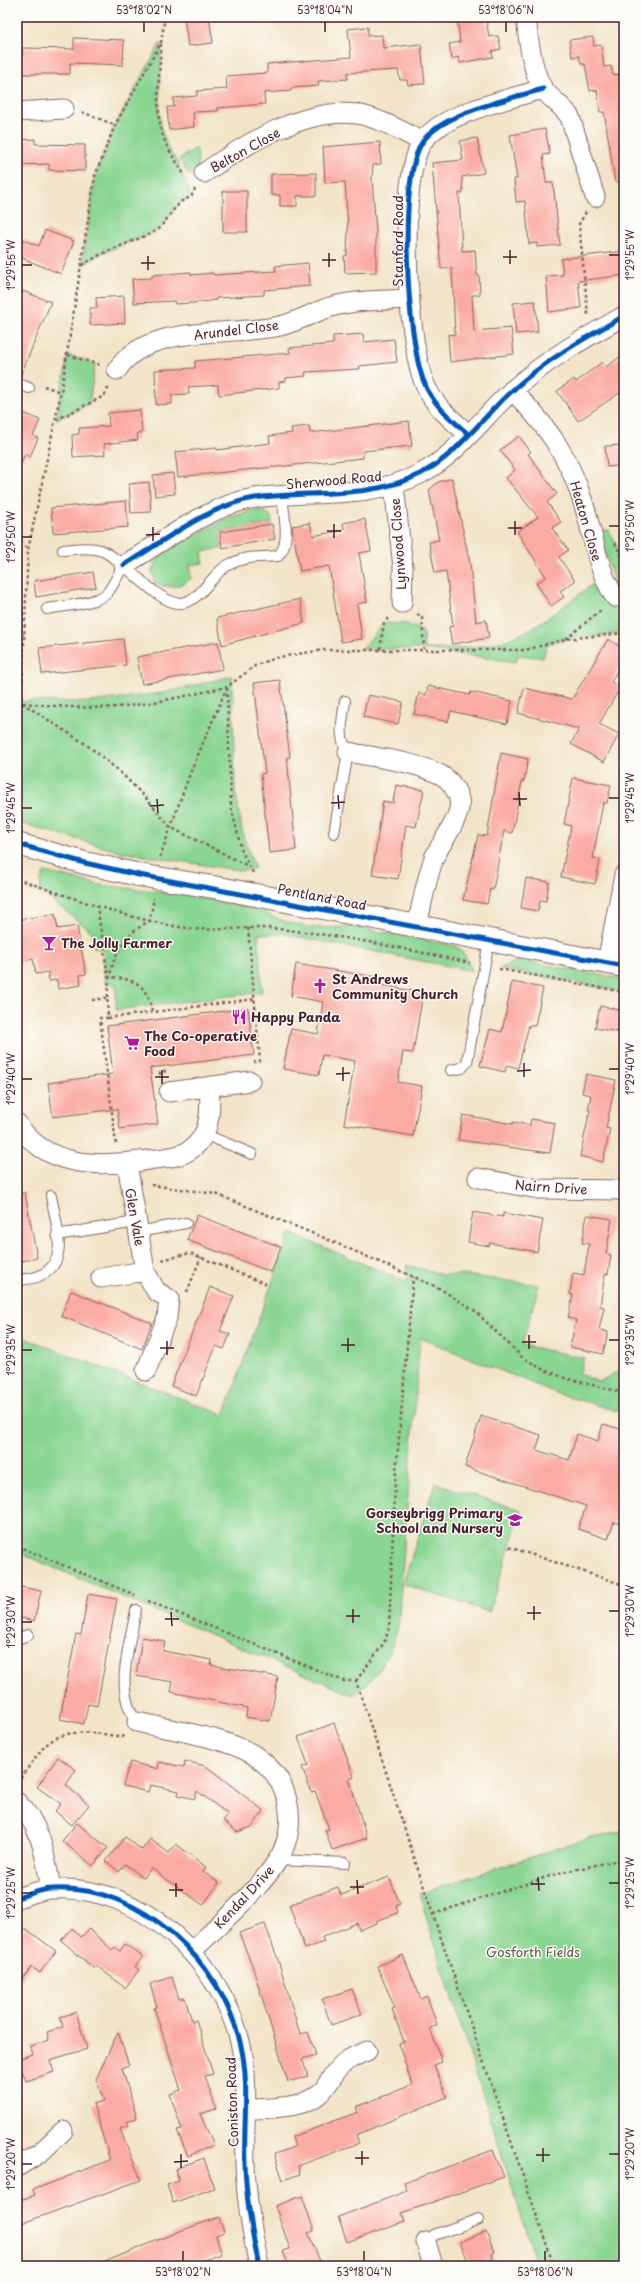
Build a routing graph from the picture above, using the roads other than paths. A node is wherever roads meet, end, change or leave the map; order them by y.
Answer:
1 (526, 17) edge
2 (543, 89) junction
3 (64, 110) road end
4 (17, 112) edge
5 (422, 142) junction
6 (195, 181) road end
7 (595, 197) road end
8 (410, 299) junction
9 (624, 316) edge
10 (117, 370) road end
11 (17, 383) edge
12 (29, 388) dead end
13 (512, 390) junction
14 (468, 434) junction
15 (394, 485) junction
16 (282, 496) junction
17 (63, 550) dead end
18 (124, 565) junction
19 (615, 598) road end
20 (402, 603) road end
21 (46, 609) dead end
22 (345, 701) dead end
23 (348, 752) junction
24 (334, 833) dead end
25 (17, 844) edge
26 (624, 875) edge
27 (417, 926) junction
28 (488, 941) junction
29 (615, 965) edge
30 (451, 1070) dead end
31 (250, 1081) dead end
32 (165, 1085) road end
33 (209, 1087) junction
34 (17, 1123) edge
35 (204, 1134) junction
36 (252, 1154) dead end
37 (123, 1164) junction
38 (478, 1178) dead end
39 (624, 1190) edge
40 (51, 1196) dead end
41 (186, 1222) dead end
42 (137, 1227) junction
43 (58, 1235) junction
44 (144, 1267) junction
45 (101, 1278) dead end
46 (17, 1280) edge
47 (146, 1372) dead end
48 (136, 1610) dead end
49 (28, 1635) dead end
50 (17, 1639) edge
51 (137, 1722) joint
52 (17, 1802) edge
53 (278, 1860) junction
54 (345, 1863) dead end
55 (51, 1889) junction
56 (17, 1898) edge
57 (191, 1952) junction
58 (367, 2051) dead end
59 (246, 2110) junction
60 (63, 2131) dead end
61 (17, 2167) edge
62 (479, 2219) dead end
63 (426, 2242) joint
64 (259, 2266) edge
65 (433, 2266) edge

1 - 2 street
2 - 5 street, Stanford Road
2 - 7 street
3 - 4 street
5 - 6 street, Belton Close
5 - 8 street, Stanford Road
8 - 10 street, Arundel Close
8 - 14 street, Stanford Road
9 - 13 street, Sherwood Road
11 - 12 lane
13 - 14 street, Sherwood Road
13 - 19 street, Heaton Close
14 - 15 street, Sherwood Road
15 - 16 street, Sherwood Road
15 - 20 street, Lynwood Close
16 - 18 street, Sherwood Road
16 - 18 lane
17 - 18 lane
18 - 21 lane
22 - 23 lane
23 - 24 lane
23 - 27 street
25 - 27 street, Pentland Road, bridge
26 - 29 street
27 - 28 street, Pentland Road
28 - 29 street, Pentland Road
28 - 30 lane
31 - 33 street
32 - 33 street
33 - 35 street
34 - 37 street
35 - 36 lane
35 - 37 street
37 - 42 street, Glen Vale
38 - 39 street, Nairn Drive
40 - 43 lane
41 - 42 lane
42 - 43 lane
42 - 44 street, Glen Vale
43 - 46 lane
44 - 45 street
44 - 47 street, Glen Vale
48 - 51 lane
49 - 50 lane
51 - 53 street, Kendal Drive
52 - 55 street
53 - 54 lane
53 - 57 street, Kendal Drive
55 - 56 street, Coniston Road
55 - 57 street, Coniston Road
57 - 59 street, Coniston Road
58 - 59 street
59 - 64 street, Coniston Road
60 - 61 street
62 - 63 lane
63 - 65 street

